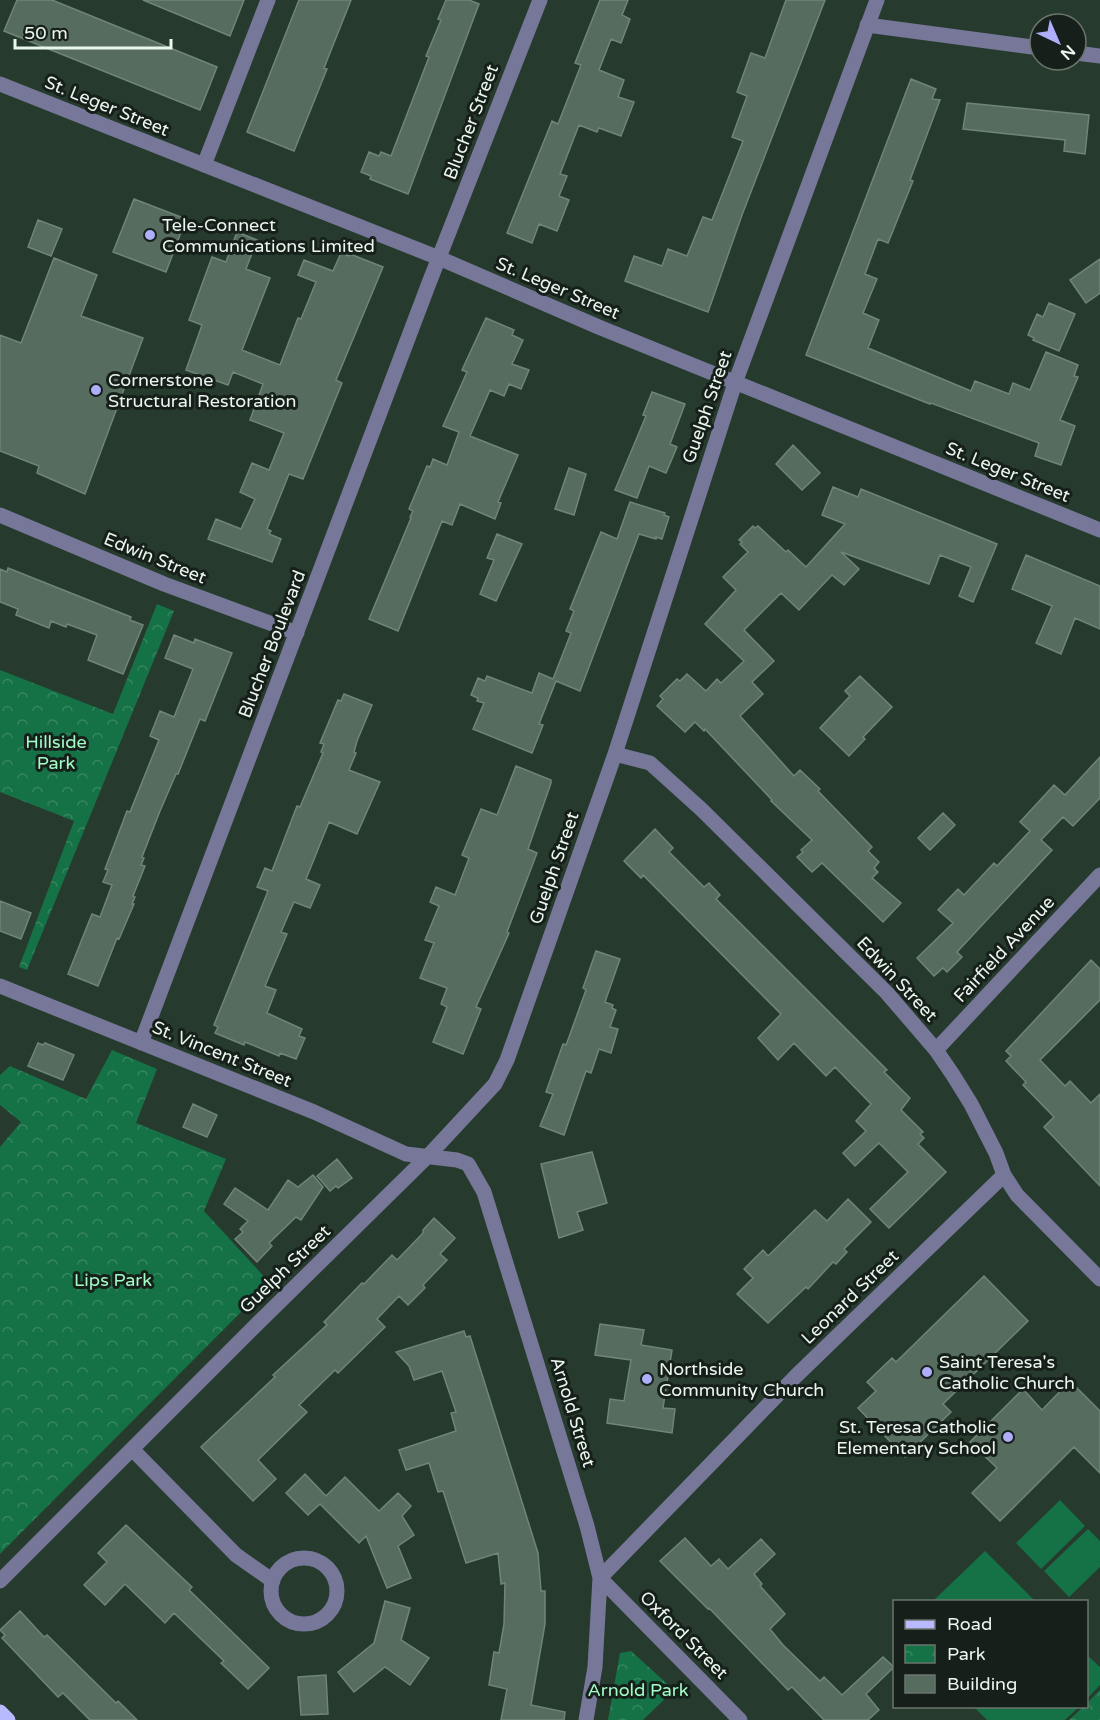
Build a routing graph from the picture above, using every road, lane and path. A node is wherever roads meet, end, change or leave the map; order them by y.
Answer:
1 (268, 0) edge
2 (540, 0) edge
3 (877, 0) edge
4 (867, 26) junction
5 (1028, 46) edge
6 (0, 84) edge
7 (204, 165) junction
8 (439, 258) junction
9 (735, 383) junction
10 (0, 515) edge
11 (1100, 529) edge
12 (297, 633) junction
13 (615, 754) junction
14 (1100, 875) edge
15 (0, 986) edge
16 (141, 1043) junction
17 (936, 1050) junction
18 (429, 1155) junction
19 (1004, 1175) junction
20 (1100, 1279) edge
21 (132, 1449) junction
22 (600, 1578) junction
23 (0, 1581) edge
24 (273, 1581) junction
25 (0, 1712) edge
26 (8, 1720) edge
27 (586, 1720) edge
28 (740, 1720) edge

1 - 7 street
2 - 8 street, Blucher Street
3 - 4 street, Guelph Street
4 - 5 street
4 - 9 street, Guelph Street
6 - 7 street, St. Leger Street
7 - 8 street, St. Leger Street
8 - 9 street, St. Leger Street
8 - 12 street, Blucher Boulevard
9 - 11 street, St. Leger Street
9 - 13 street, Guelph Street
10 - 12 street, Edwin Street
12 - 16 street, Blucher Boulevard
13 - 17 street, Edwin Street
13 - 18 street, Guelph Street
14 - 17 street, Fairfield Avenue
15 - 16 street, St. Vincent Street
16 - 18 street, St. Vincent Street
17 - 19 street, Edwin Street
18 - 21 street, Guelph Street
18 - 22 street, Arnold Street
19 - 20 street, Edwin Street
19 - 22 street, Leonard Street
21 - 23 street, Guelph Street
21 - 24 street
22 - 27 street, Arnold Street
22 - 28 street, Oxford Street
24 - 24 street
25 - 26 main road

